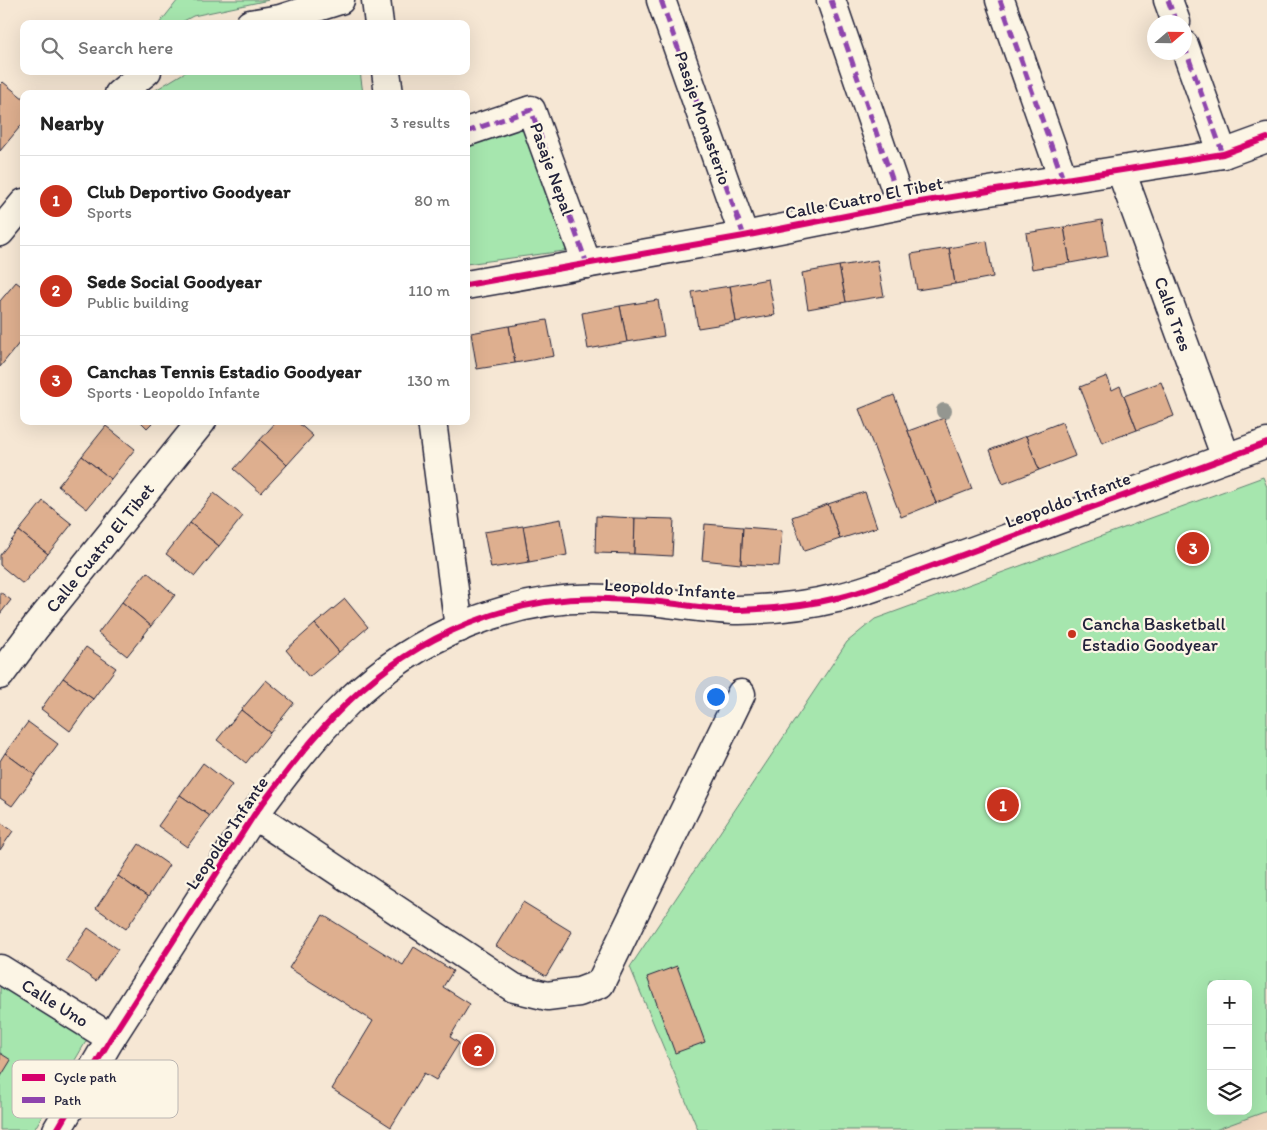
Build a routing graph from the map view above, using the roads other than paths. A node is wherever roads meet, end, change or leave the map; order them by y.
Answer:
1 (340, 0) edge
2 (376, 0) edge
3 (661, 0) edge
4 (831, 0) edge
5 (1000, 0) edge
6 (1168, 0) edge
7 (1173, 15) edge
8 (270, 20) edge
9 (379, 20) edge
10 (1189, 60) edge
11 (142, 75) edge
12 (387, 75) edge
13 (124, 90) edge
14 (388, 90) edge
15 (470, 131) edge
16 (1267, 138) edge
17 (1224, 154) junction
18 (1121, 170) junction
19 (1063, 179) junction
20 (901, 205) junction
21 (20, 208) edge
22 (0, 232) edge
23 (744, 236) junction
24 (587, 264) junction
25 (470, 284) edge
26 (199, 425) edge
27 (433, 425) edge
28 (1267, 443) edge
29 (1226, 458) junction
30 (460, 628) junction
31 (0, 675) edge
32 (741, 694) dead end
33 (254, 815) junction
34 (0, 969) edge
35 (111, 1038) junction
36 (98, 1060) edge
37 (65, 1118) edge
38 (58, 1130) edge

1 - 8 street
2 - 9 street
3 - 23 street, Pasaje Monasterio
4 - 20 street
5 - 19 street
6 - 7 street
10 - 17 street
11 - 13 street
12 - 14 street
15 - 24 street, Pasaje Nepal
16 - 17 street, Calle Cuatro El Tibet
17 - 18 street, Calle Cuatro El Tibet
18 - 19 street, Calle Cuatro El Tibet
18 - 29 street, Calle Tres
19 - 20 street, Calle Cuatro El Tibet
20 - 23 street, Calle Cuatro El Tibet
21 - 22 street
23 - 24 street, Calle Cuatro El Tibet
24 - 25 street, Calle Cuatro El Tibet
26 - 31 street, Calle Cuatro El Tibet
27 - 30 street
28 - 29 street, Leopoldo Infante
29 - 30 street, Leopoldo Infante
30 - 33 street, Leopoldo Infante
32 - 33 street
33 - 35 street, Leopoldo Infante
34 - 35 street, Calle Uno
35 - 36 street, Leopoldo Infante
37 - 38 street, Leopoldo Infante

